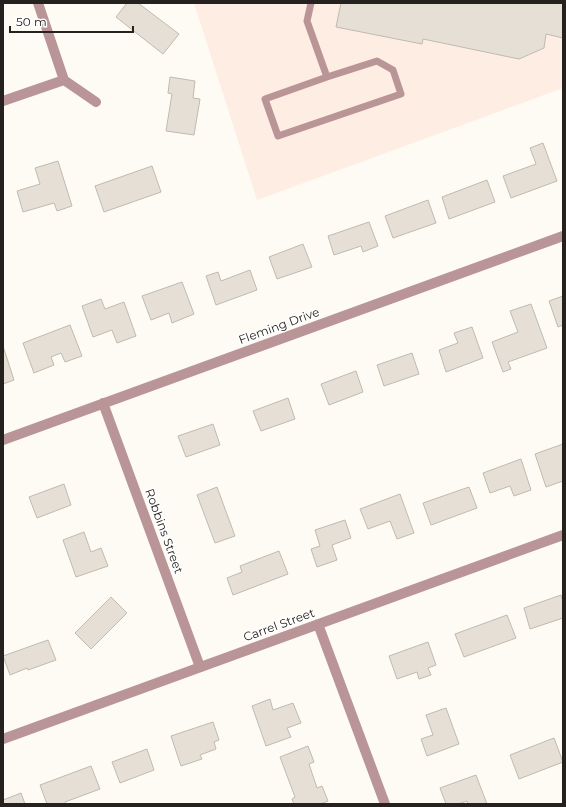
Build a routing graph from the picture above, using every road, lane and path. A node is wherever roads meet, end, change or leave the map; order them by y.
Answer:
1 (38, 3) edge
2 (311, 3) edge
3 (327, 77) junction
4 (64, 80) junction
5 (3, 101) edge
6 (96, 102) dead end
7 (563, 236) edge
8 (103, 404) junction
9 (3, 440) edge
10 (563, 535) edge
11 (318, 624) junction
12 (200, 667) junction
13 (3, 739) edge
14 (385, 804) edge

1 - 4 street
2 - 3 lane
3 - 3 lane
4 - 5 street
4 - 6 street
7 - 8 street, Fleming Drive
8 - 9 street, Fleming Drive
8 - 12 street, Robbins Street
10 - 11 street, Carrel Street
11 - 12 street, Carrel Street
11 - 14 street
12 - 13 street, Carrel Street

